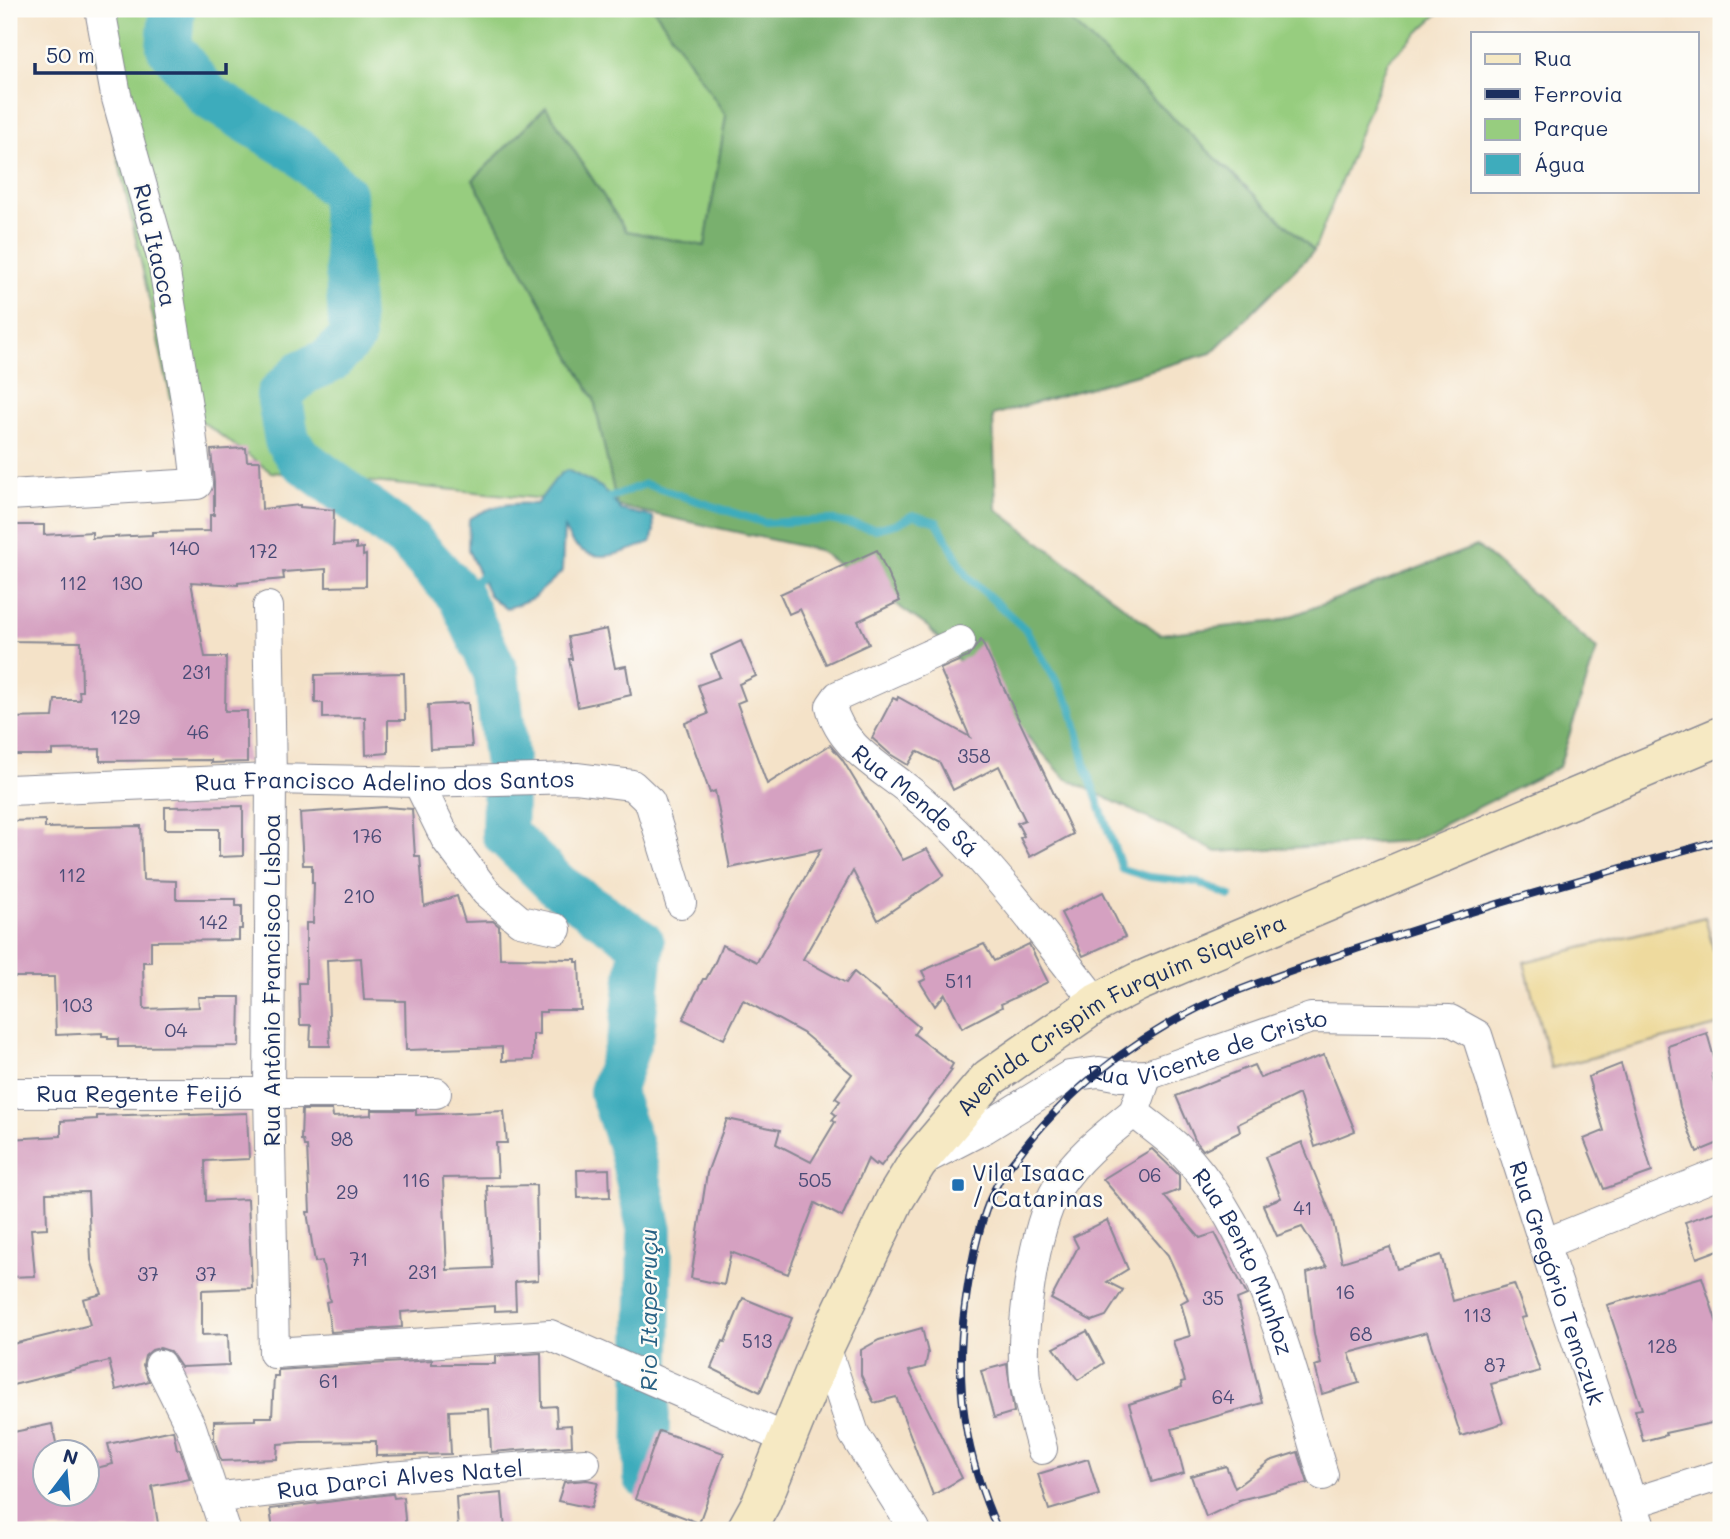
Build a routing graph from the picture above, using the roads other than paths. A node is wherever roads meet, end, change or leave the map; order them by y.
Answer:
1 (100, 9) edge
2 (9, 495) edge
3 (268, 607) dead end
4 (960, 641) dead end
5 (1721, 736) edge
6 (271, 779) junction
7 (418, 782) junction
8 (9, 790) edge
9 (681, 903) dead end
10 (556, 929) dead end
11 (1097, 1003) junction
12 (1477, 1035) joint
13 (1147, 1075) junction
14 (269, 1092) junction
15 (9, 1093) edge
16 (436, 1093) dead end
17 (1135, 1112) junction
18 (917, 1163) junction
19 (1721, 1173) edge
20 (1544, 1244) junction
21 (825, 1346) junction
22 (160, 1365) dead end
23 (787, 1439) junction
24 (1042, 1449) dead end
25 (585, 1463) dead end
26 (1323, 1475) dead end
27 (1721, 1475) edge
28 (214, 1498) junction
29 (1637, 1517) edge
30 (225, 1530) edge
31 (746, 1530) edge
32 (915, 1530) edge

1 - 2 street, Rua Itaoca
3 - 6 street, Rua Antônio Francisco Lisboa
4 - 11 street, Rua Mende Sá
5 - 11 main road, Avenida Crispim Furquim Siqueira
6 - 7 street, Rua Francisco Adelino dos Santos
6 - 8 street, Rua Francisco Adelino dos Santos
6 - 14 street, Rua Antônio Francisco Lisboa
7 - 9 street, Rua Francisco Adelino dos Santos
7 - 10 street
11 - 18 main road, Avenida Crispim Furquim Siqueira
12 - 13 street, Rua Vicente de Cristo
12 - 20 street, Rua Gregório Temczuk
13 - 17 street
13 - 18 street, Rua Vicente de Cristo
14 - 15 street, Rua Regente Feijó
14 - 16 street, Rua Regente Feijó
14 - 23 street, Rua Antônio Francisco Lisboa
17 - 24 street
17 - 26 street, Rua Bento Munhoz
18 - 21 main road, Avenida Crispim Furquim Siqueira
19 - 20 street
20 - 29 street, Rua Gregório Temczuk
21 - 23 main road, Avenida Crispim Furquim Siqueira
21 - 32 street
22 - 28 street
23 - 31 main road, Avenida Crispim Furquim Siqueira
25 - 28 street, Rua Darci Alves Natel
27 - 29 street
28 - 30 street

